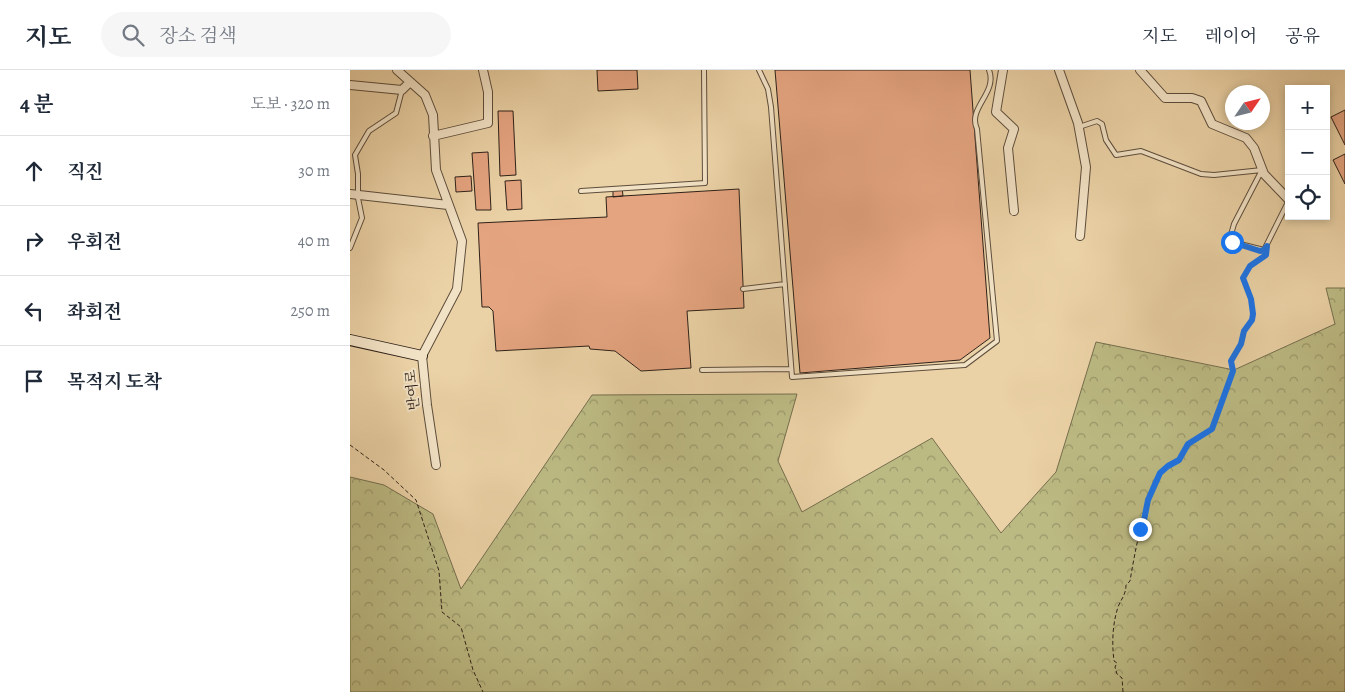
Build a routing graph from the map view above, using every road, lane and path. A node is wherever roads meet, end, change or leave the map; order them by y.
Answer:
1 (397, 70) edge
2 (483, 70) edge
3 (704, 70) edge
4 (760, 70) edge
5 (989, 70) edge
6 (1003, 70) edge
7 (1060, 70) edge
8 (1140, 70) edge
9 (410, 82) junction
10 (350, 85) edge
11 (402, 90) junction
12 (1079, 127) junction
13 (433, 136) junction
14 (1262, 170) junction
15 (581, 191) dead end
16 (354, 194) edge
17 (1285, 196) edge
18 (448, 205) junction
19 (1285, 208) edge
20 (1014, 211) dead end
21 (350, 234) edge
22 (1080, 236) dead end
23 (355, 238) junction
24 (1267, 246) junction
25 (350, 248) edge
26 (785, 284) junction
27 (743, 289) dead end
28 (350, 340) edge
29 (422, 356) junction
30 (791, 369) junction
31 (702, 370) dead end
32 (350, 444) edge
33 (436, 465) dead end
34 (483, 692) edge
35 (1123, 692) edge

1 - 9 street
2 - 13 street
3 - 15 lane
4 - 26 lane
5 - 30 lane
6 - 20 street
7 - 12 street
8 - 14 street
9 - 11 street
9 - 13 street
10 - 11 street
11 - 16 lane
12 - 14 lane
12 - 22 street
13 - 18 street
14 - 17 street
14 - 24 lane
16 - 18 street
16 - 23 lane
18 - 29 street
19 - 24 lane
21 - 23 lane
23 - 25 lane
24 - 35 path
26 - 27 lane
26 - 30 lane
28 - 29 street, 반여로
29 - 33 street, 반여로
30 - 31 lane
32 - 34 path

